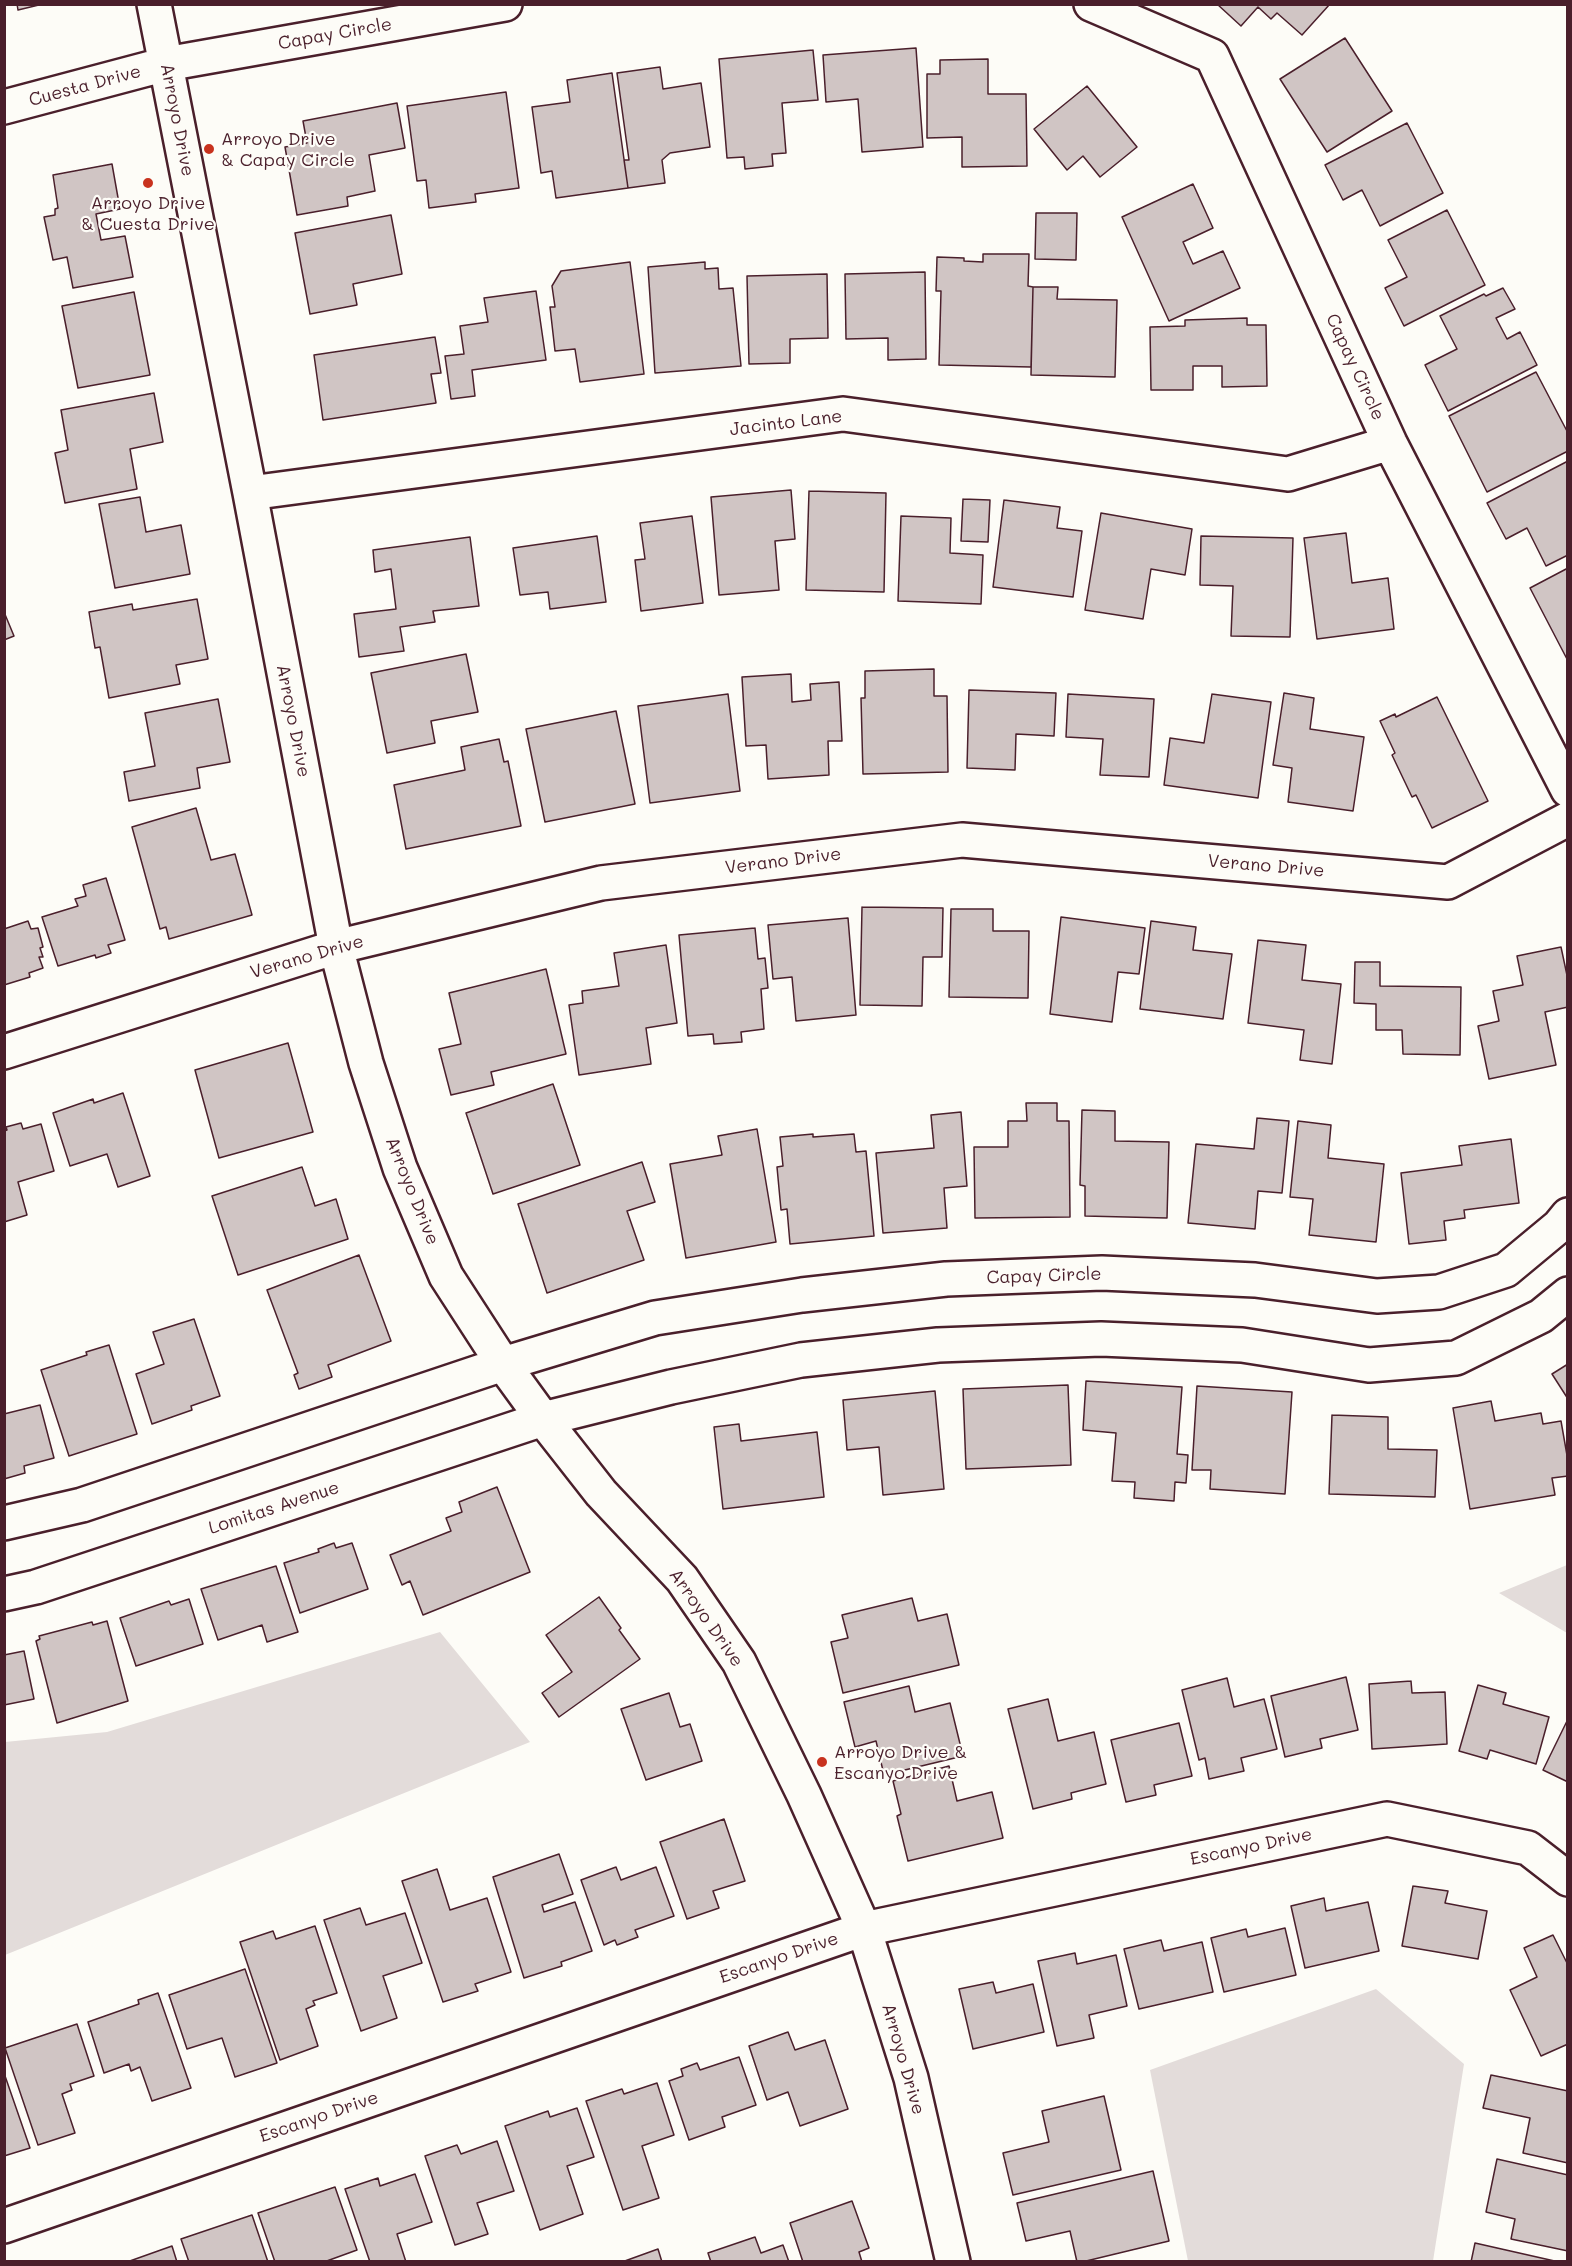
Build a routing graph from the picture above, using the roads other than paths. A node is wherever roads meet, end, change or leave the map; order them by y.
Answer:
1 (154, 4) edge
2 (505, 4) edge
3 (1090, 4) edge
4 (166, 64) junction
5 (4, 107) edge
6 (1390, 444) junction
7 (250, 493) junction
8 (1568, 790) edge
9 (1568, 819) edge
10 (336, 947) junction
11 (4, 1052) edge
12 (1568, 1215) edge
13 (1568, 1294) edge
14 (503, 1364) junction
15 (543, 1419) junction
16 (4, 1523) edge
17 (4, 1594) edge
18 (1568, 1879) edge
19 (864, 1929) junction
20 (4, 2226) edge
21 (953, 2262) edge

1 - 4 street, Arroyo Drive
2 - 4 street, Capay Circle
3 - 6 street, Capay Circle
4 - 5 street, Cuesta Drive
4 - 7 street, Arroyo Drive
6 - 7 street, Jacinto Lane
6 - 8 street, Capay Circle
7 - 10 street, Arroyo Drive
9 - 10 street, Verano Drive
10 - 11 street, Verano Drive
10 - 14 street, Arroyo Drive
12 - 14 street, Capay Circle
13 - 15 street
14 - 15 street, Arroyo Drive
14 - 16 street
15 - 17 street, Lomitas Avenue
15 - 19 street, Arroyo Drive
18 - 19 street, Escanyo Drive
19 - 20 street, Escanyo Drive
19 - 21 street, Arroyo Drive

